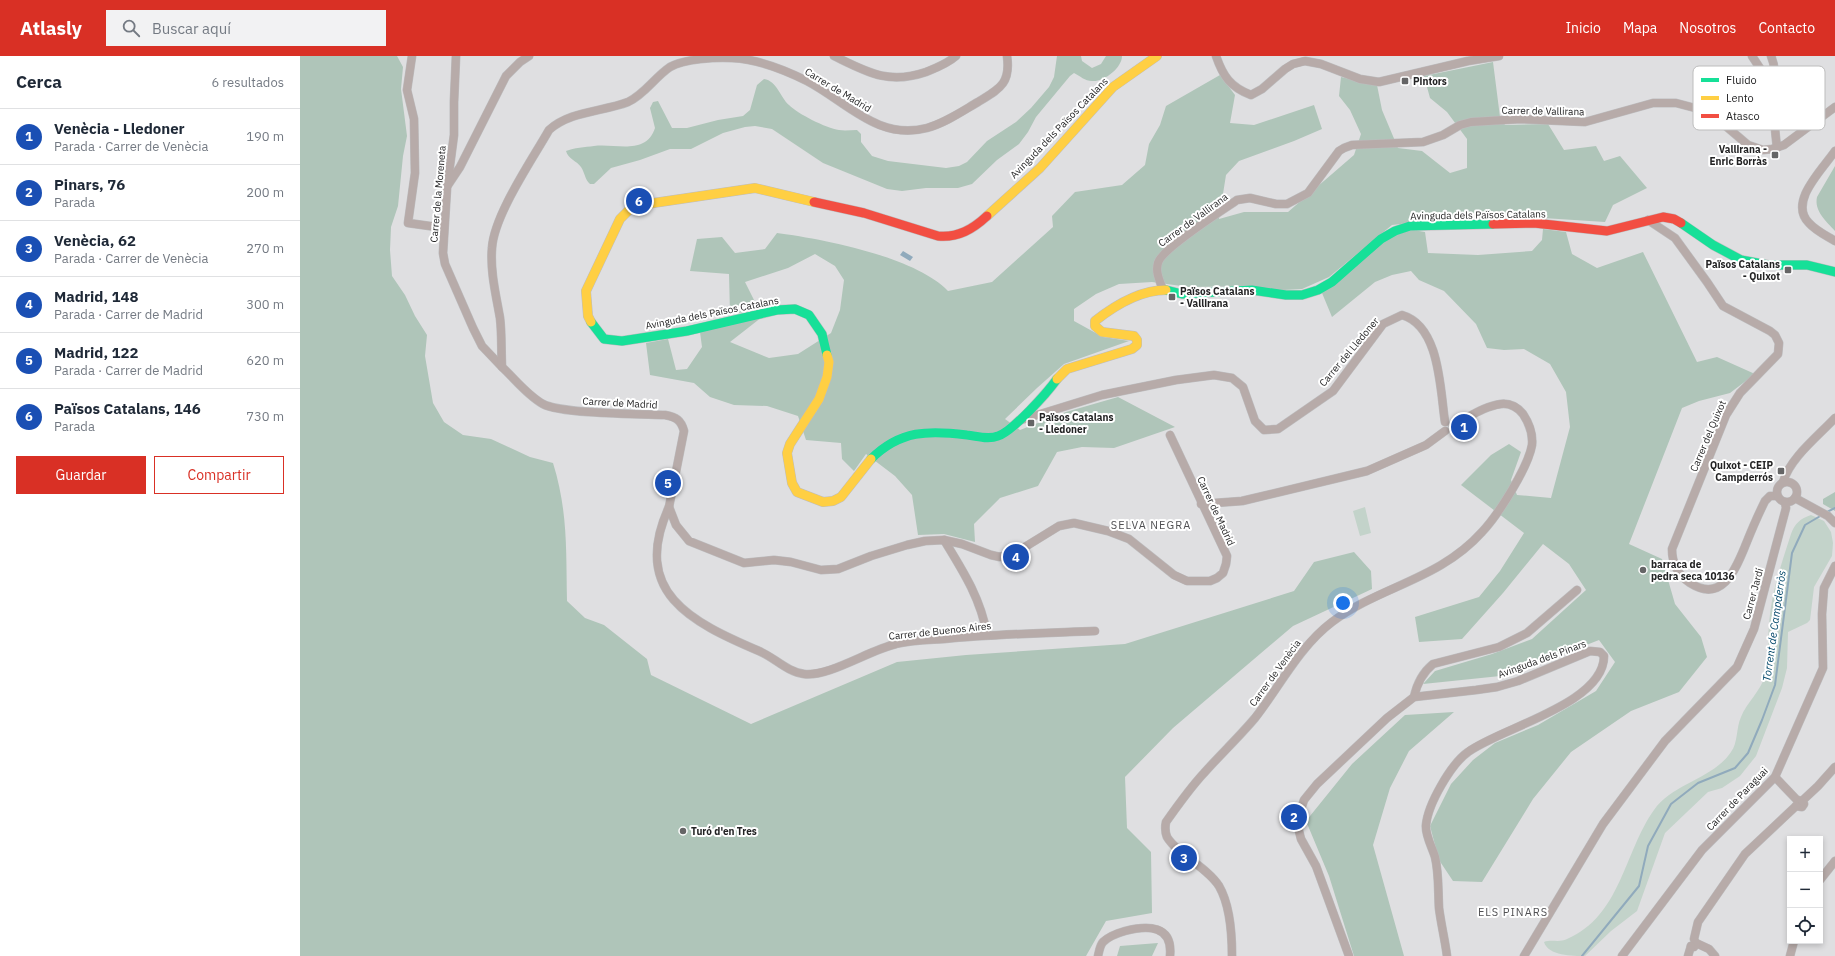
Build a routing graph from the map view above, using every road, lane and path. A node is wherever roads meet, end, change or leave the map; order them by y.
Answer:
1 (412, 56) edge
2 (456, 56) edge
3 (529, 56) edge
4 (834, 56) edge
5 (956, 56) edge
6 (1007, 56) edge
7 (1157, 56) edge
8 (1216, 56) edge
9 (1499, 56) edge
10 (1752, 56) edge
11 (1771, 56) edge
12 (1758, 66) edge
13 (1774, 66) edge
14 (1693, 107) edge
15 (1835, 107) edge
16 (1825, 114) edge
17 (1730, 130) edge
18 (1776, 130) edge
19 (1804, 130) edge
20 (1777, 148) junction
21 (1835, 151) edge
22 (447, 188) junction
23 (1648, 220) junction
24 (444, 228) junction
25 (1835, 241) edge
26 (1835, 272) edge
27 (1163, 290) junction
28 (502, 367) junction
29 (1835, 418) edge
30 (1020, 420) junction
31 (1449, 423) junction
32 (1170, 435) dead end
33 (1784, 482) junction
34 (1777, 496) junction
35 (1795, 498) junction
36 (1785, 502) junction
37 (1201, 504) junction
38 (669, 507) junction
39 (1835, 523) edge
40 (944, 540) junction
41 (1835, 566) edge
42 (1577, 590) dead end
43 (1095, 631) dead end
44 (987, 635) junction
45 (1414, 697) junction
46 (1835, 767) edge
47 (1775, 777) junction
48 (1799, 802) junction
49 (1835, 862) edge
50 (1823, 876) edge
51 (1694, 943) junction
52 (1793, 944) edge
53 (1098, 956) edge
54 (1170, 956) edge
55 (1232, 956) edge
56 (1349, 956) edge
57 (1447, 956) edge
58 (1524, 956) edge
59 (1622, 956) edge
60 (1688, 956) edge
61 (1715, 956) edge
62 (1790, 956) edge

1 - 24 street
2 - 22 street, Carrer de la Moreneta
3 - 22 street
4 - 5 street
6 - 28 street, Carrer de Madrid
7 - 30 street, Avinguda dels Països Catalans
8 - 9 street
10 - 12 street
11 - 13 street
14 - 27 street, Carrer de Vallirana
15 - 16 street, Carrer de Vallirana
17 - 20 street, Carrer de Vallirana
18 - 20 street
19 - 20 street, Carrer de Vallirana
21 - 25 street
22 - 24 street, Carrer de la Moreneta
23 - 26 street, Avinguda dels Països Catalans
23 - 27 street, Avinguda dels Països Catalans
23 - 34 street, Carrer del Quixot
24 - 28 street, Carrer de la Moreneta
27 - 30 street, Avinguda dels Països Catalans
28 - 38 street, Carrer de Madrid
29 - 33 street
30 - 31 street, Carrer del Lledoner
31 - 37 street, Carrer de Venècia
31 - 55 street, Carrer de Venècia
32 - 37 street, Carrer de Madrid
33 - 34 street
33 - 35 street
34 - 36 street
35 - 36 street
35 - 39 street
36 - 58 street, Carrer Jardí
37 - 40 street, Carrer de Madrid
38 - 40 street, Carrer de Madrid
38 - 44 street, Carrer de Buenos Aires
40 - 44 street
41 - 47 street, Carrer de Paraguai
42 - 45 street
43 - 44 street, Carrer de Buenos Aires
45 - 56 street
45 - 57 street, Avinguda dels Pinars
46 - 48 street
47 - 48 street
47 - 59 street, Carrer de Paraguai
48 - 51 street
49 - 50 street
51 - 60 street
51 - 61 street
52 - 62 street
53 - 54 street

